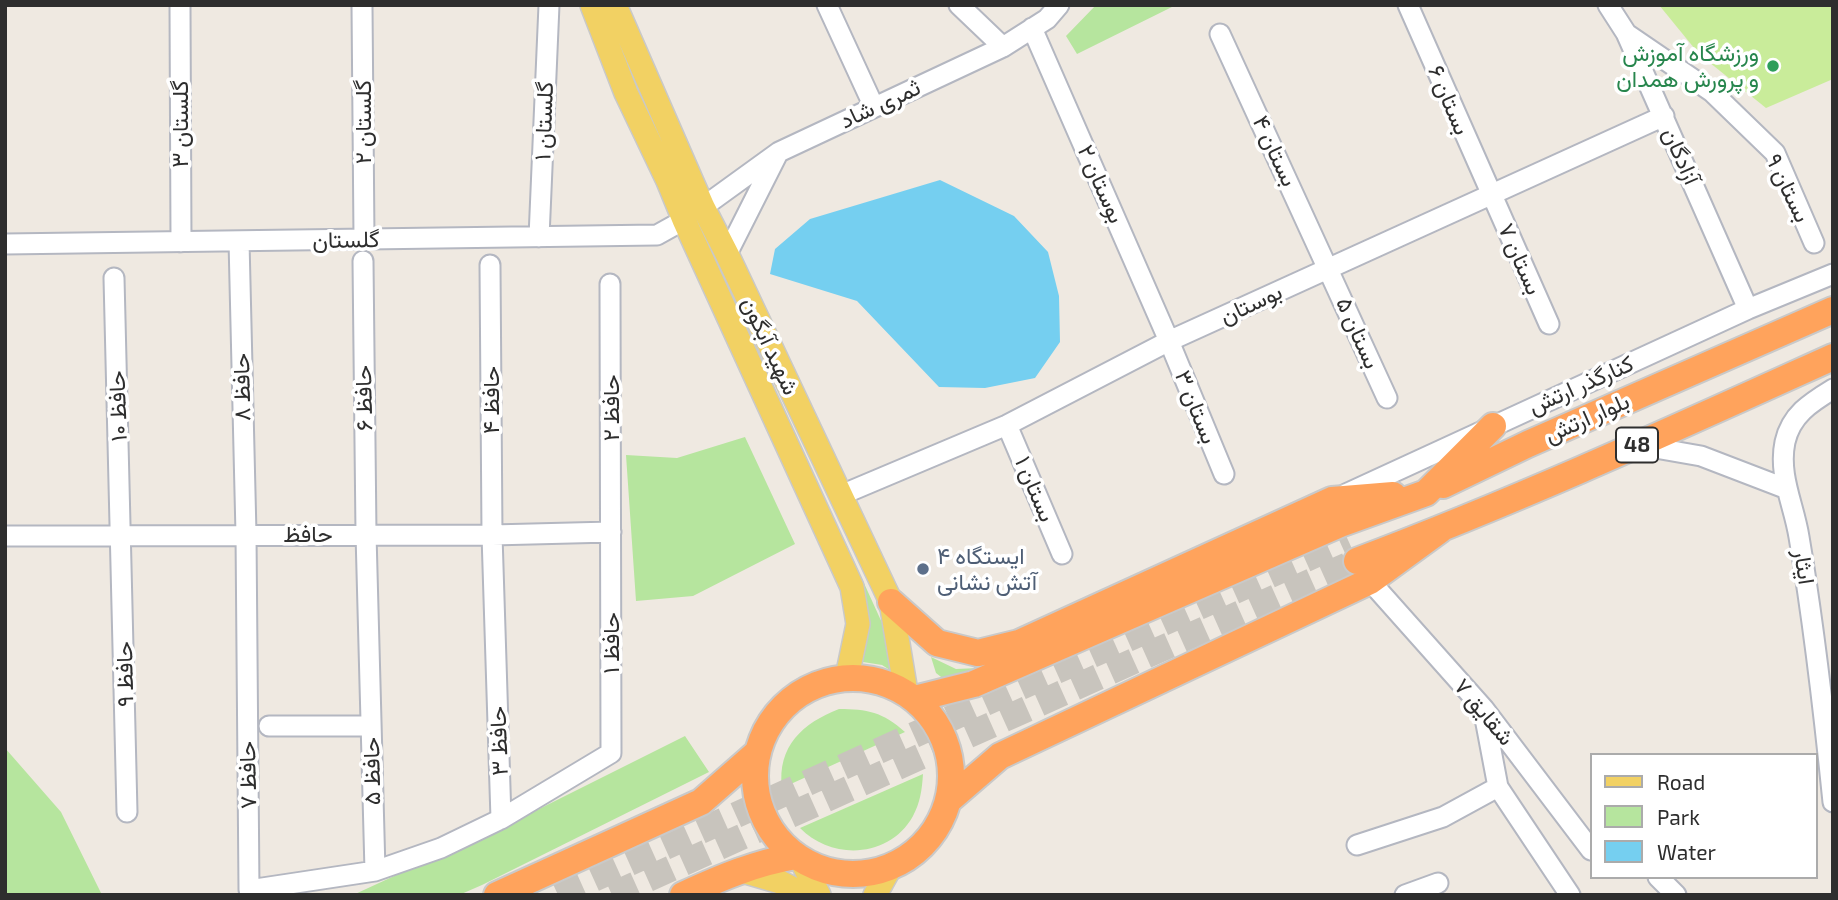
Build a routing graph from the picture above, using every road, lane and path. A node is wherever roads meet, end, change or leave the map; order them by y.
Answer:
1 (180, 5) edge
2 (362, 5) edge
3 (549, 5) edge
4 (592, 5) edge
5 (615, 5) edge
6 (827, 5) edge
7 (959, 5) edge
8 (1059, 5) edge
9 (1408, 5) edge
10 (1608, 5) edge
11 (1032, 28) junction
12 (1626, 33) junction
13 (1220, 34) dead end
14 (1003, 47) junction
15 (874, 107) junction
16 (1664, 116) junction
17 (779, 152) junction
18 (1490, 195) junction
19 (693, 213) junction
20 (540, 237) junction
21 (363, 239) junction
22 (239, 241) junction
23 (181, 242) junction
24 (1814, 243) dead end
25 (5, 244) edge
26 (727, 254) junction
27 (363, 261) dead end
28 (490, 265) dead end
29 (1329, 268) junction
30 (1833, 274) edge
31 (114, 278) dead end
32 (610, 284) dead end
33 (1748, 309) junction
34 (1833, 310) edge
35 (1549, 324) dead end
36 (1169, 341) junction
37 (1833, 357) edge
38 (786, 380) junction
39 (1833, 389) edge
40 (762, 392) junction
41 (1388, 398) dead end
42 (1007, 425) junction
43 (1493, 426) junction
44 (1638, 445) junction
45 (1224, 474) dead end
46 (1787, 489) junction
47 (1426, 493) junction
48 (841, 495) junction
49 (1332, 500) junction
50 (611, 532) junction
51 (246, 534) junction
52 (366, 534) junction
53 (122, 535) junction
54 (492, 535) junction
55 (5, 536) edge
56 (1062, 554) dead end
57 (1358, 560) junction
58 (891, 602) junction
59 (847, 677) junction
60 (910, 696) junction
61 (1484, 709) junction
62 (269, 726) dead end
63 (371, 726) junction
64 (758, 752) junction
65 (611, 753) joint
66 (1498, 787) junction
67 (949, 800) junction
68 (1833, 802) edge
69 (127, 813) dead end
70 (501, 819) junction
71 (1357, 845) dead end
72 (1590, 848) edge
73 (798, 858) junction
74 (890, 868) junction
75 (739, 870) junction
76 (375, 871) junction
77 (1660, 879) edge
78 (1438, 883) dead end
79 (497, 895) edge
80 (683, 895) edge
81 (805, 895) edge
82 (819, 895) edge
83 (875, 895) edge
84 (1405, 895) edge
85 (1570, 895) edge
86 (1676, 895) edge

1 - 23 street, گلستان ۳
2 - 21 street, گلستان ۲
3 - 20 street, گلستان ۱
4 - 19 main road, شهید آبگون
5 - 19 main road, شهید آبگون
6 - 15 street
7 - 14 street
8 - 11 street, ثمری شاد
9 - 18 street, بستان ۶
10 - 12 street, آزادگان
11 - 14 street, ثمری شاد
11 - 36 street, بوستان ۲
12 - 16 street, آزادگان
12 - 24 street, بستان ۹
13 - 29 street, بستان ۴
14 - 15 street, ثمری شاد
15 - 17 street, ثمری شاد
16 - 18 street, بوستان
16 - 33 street, آزادگان
17 - 19 street, ثمری شاد
17 - 26 street
18 - 29 street, بوستان
18 - 35 street, بستان ۷
19 - 20 street, گلستان
19 - 26 main road, شهید آبگون
19 - 40 main road, شهید آبگون
20 - 21 street, گلستان
21 - 22 street, گلستان
22 - 23 street, گلستان
22 - 51 street, حافظ ۸
23 - 25 street, گلستان
26 - 38 main road, شهید آبگون
27 - 52 street, حافظ ۶
28 - 54 street, حافظ ۴
29 - 36 street, بوستان
29 - 41 street, بستان ۵
30 - 33 street, کنارگذر ارتش
31 - 53 street, حافظ ۱۰
32 - 50 street, حافظ ۲
33 - 43 street, کنارگذر ارتش
34 - 47 highway, بلوار ارتش / 48
36 - 42 street, بوستان
36 - 45 street, بستان ۳
37 - 44 highway, بلوار ارتش / 48
38 - 40 main road
38 - 48 main road, شهید آبگون
39 - 46 street, ایثار
40 - 59 main road, شهید آبگون
42 - 48 street, بوستان
42 - 56 street, بستان ۱
43 - 47 highway
43 - 49 street, کنارگذر ارتش
44 - 46 street
44 - 57 highway, بلوار ارتش / 48
46 - 68 street, ایثار
47 - 49 highway
47 - 57 highway, بلوار ارتش / 48
47 - 60 highway
48 - 58 main road, شهید آبگون
49 - 58 highway
50 - 54 street, حافظ
50 - 65 street, حافظ ۱
51 - 52 street, حافظ
51 - 53 street, حافظ
51 - 76 street, حافظ ۷
52 - 54 street, حافظ
52 - 63 street, حافظ ۵
53 - 55 street, حافظ
53 - 69 street, حافظ ۹
54 - 70 street, حافظ ۳
57 - 61 street, شقایق ۷
57 - 67 highway
58 - 60 main road, شهید آبگون
59 - 60 highway
59 - 64 highway
60 - 67 highway
61 - 66 street
61 - 72 street, شقایق ۷
62 - 63 street
63 - 76 street, حافظ ۵
64 - 73 highway
64 - 79 highway
65 - 70 street, حافظ ۳
66 - 71 street
66 - 85 street
67 - 74 highway
70 - 76 street
73 - 74 highway
73 - 75 highway
73 - 82 main road
74 - 83 main road
75 - 80 highway
75 - 81 main road
77 - 86 street
78 - 84 street

